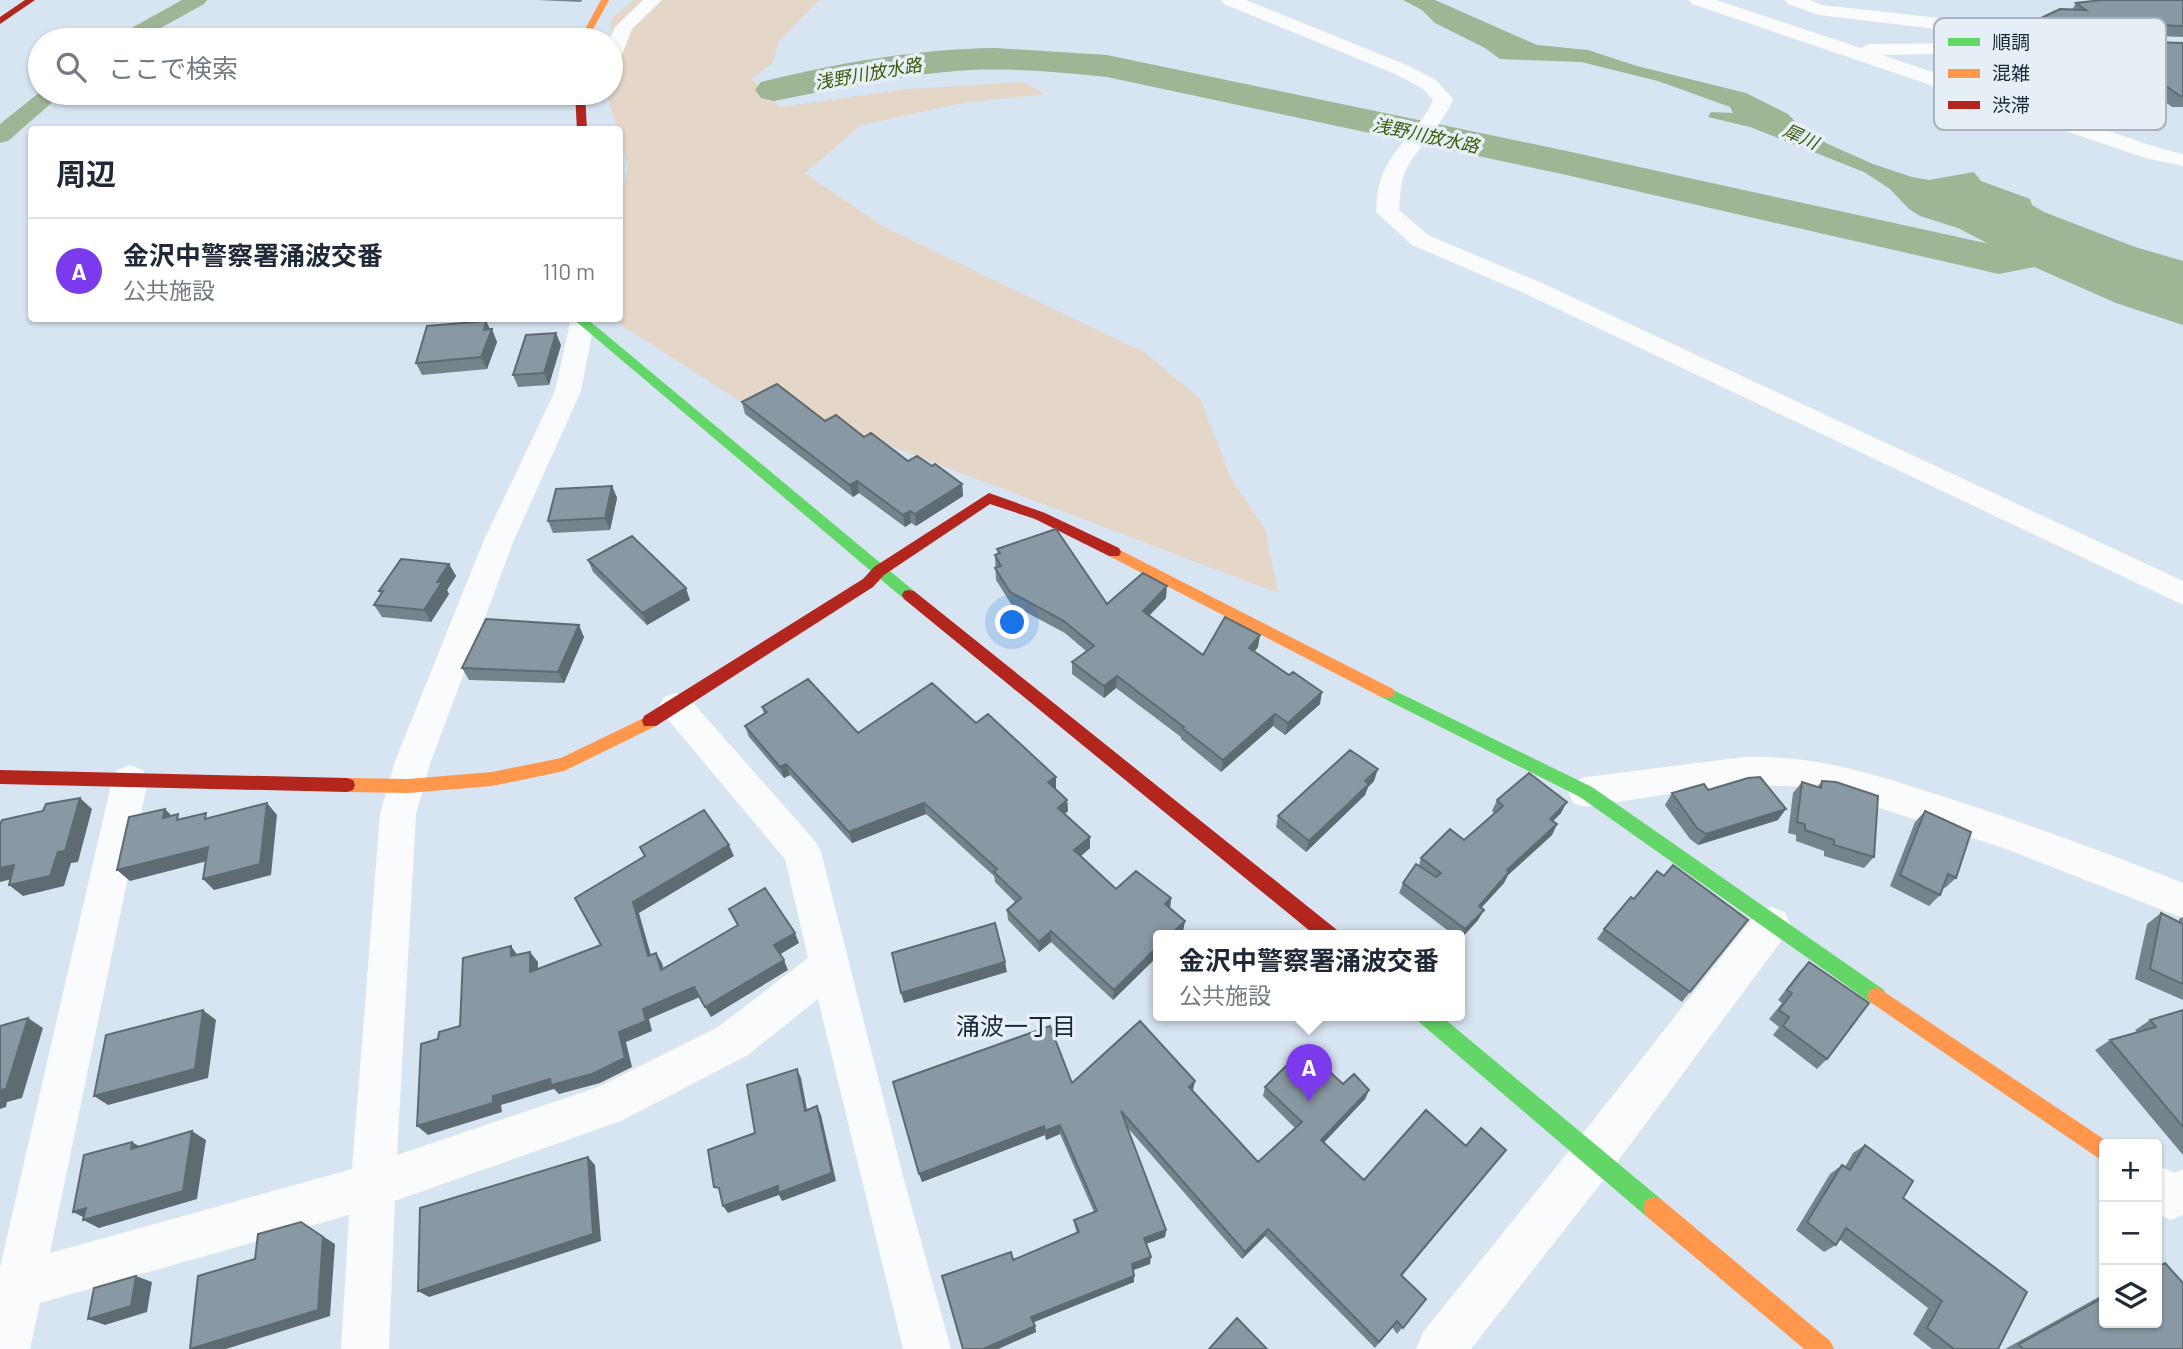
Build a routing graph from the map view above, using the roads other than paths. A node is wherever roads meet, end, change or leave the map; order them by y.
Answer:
1 (31, 0) edge
2 (605, 0) edge
3 (653, 0) edge
4 (1230, 0) edge
5 (1698, 0) edge
6 (1794, 0) edge
7 (0, 21) edge
8 (1934, 23) edge
9 (590, 28) edge
10 (623, 29) edge
11 (1934, 47) edge
12 (1853, 51) junction
13 (1934, 79) edge
14 (582, 105) edge
15 (582, 126) edge
16 (2085, 130) edge
17 (2183, 160) edge
18 (579, 322) edge
19 (580, 322) edge
20 (879, 571) junction
21 (2183, 594) edge
22 (676, 706) junction
23 (0, 776) edge
24 (130, 779) junction
25 (408, 786) junction
26 (1586, 792) junction
27 (2183, 901) edge
28 (1771, 923) junction
29 (1323, 930) edge
30 (829, 966) junction
31 (1432, 1021) edge
32 (2099, 1149) edge
33 (1593, 1157) junction
34 (373, 1186) junction
35 (2162, 1191) edge
36 (2183, 1192) edge
37 (10, 1288) edge
38 (6, 1349) edge
39 (365, 1349) edge
40 (928, 1349) edge
41 (1440, 1349) edge
42 (1822, 1349) edge

1 - 7 street
2 - 9 street
3 - 10 street
4 - 21 street
5 - 12 street
6 - 8 street
11 - 12 street
12 - 13 street
14 - 15 street
16 - 17 street
18 - 25 street
19 - 20 street
20 - 22 street
20 - 26 street
20 - 29 street
22 - 25 street
22 - 30 street
23 - 24 street
24 - 25 street
24 - 37 street
25 - 34 street
26 - 27 street
26 - 28 street
28 - 32 street
28 - 33 street
30 - 34 street
30 - 40 street
31 - 33 street
33 - 41 street
33 - 42 street
34 - 37 street
34 - 39 street
35 - 36 street
37 - 38 street

